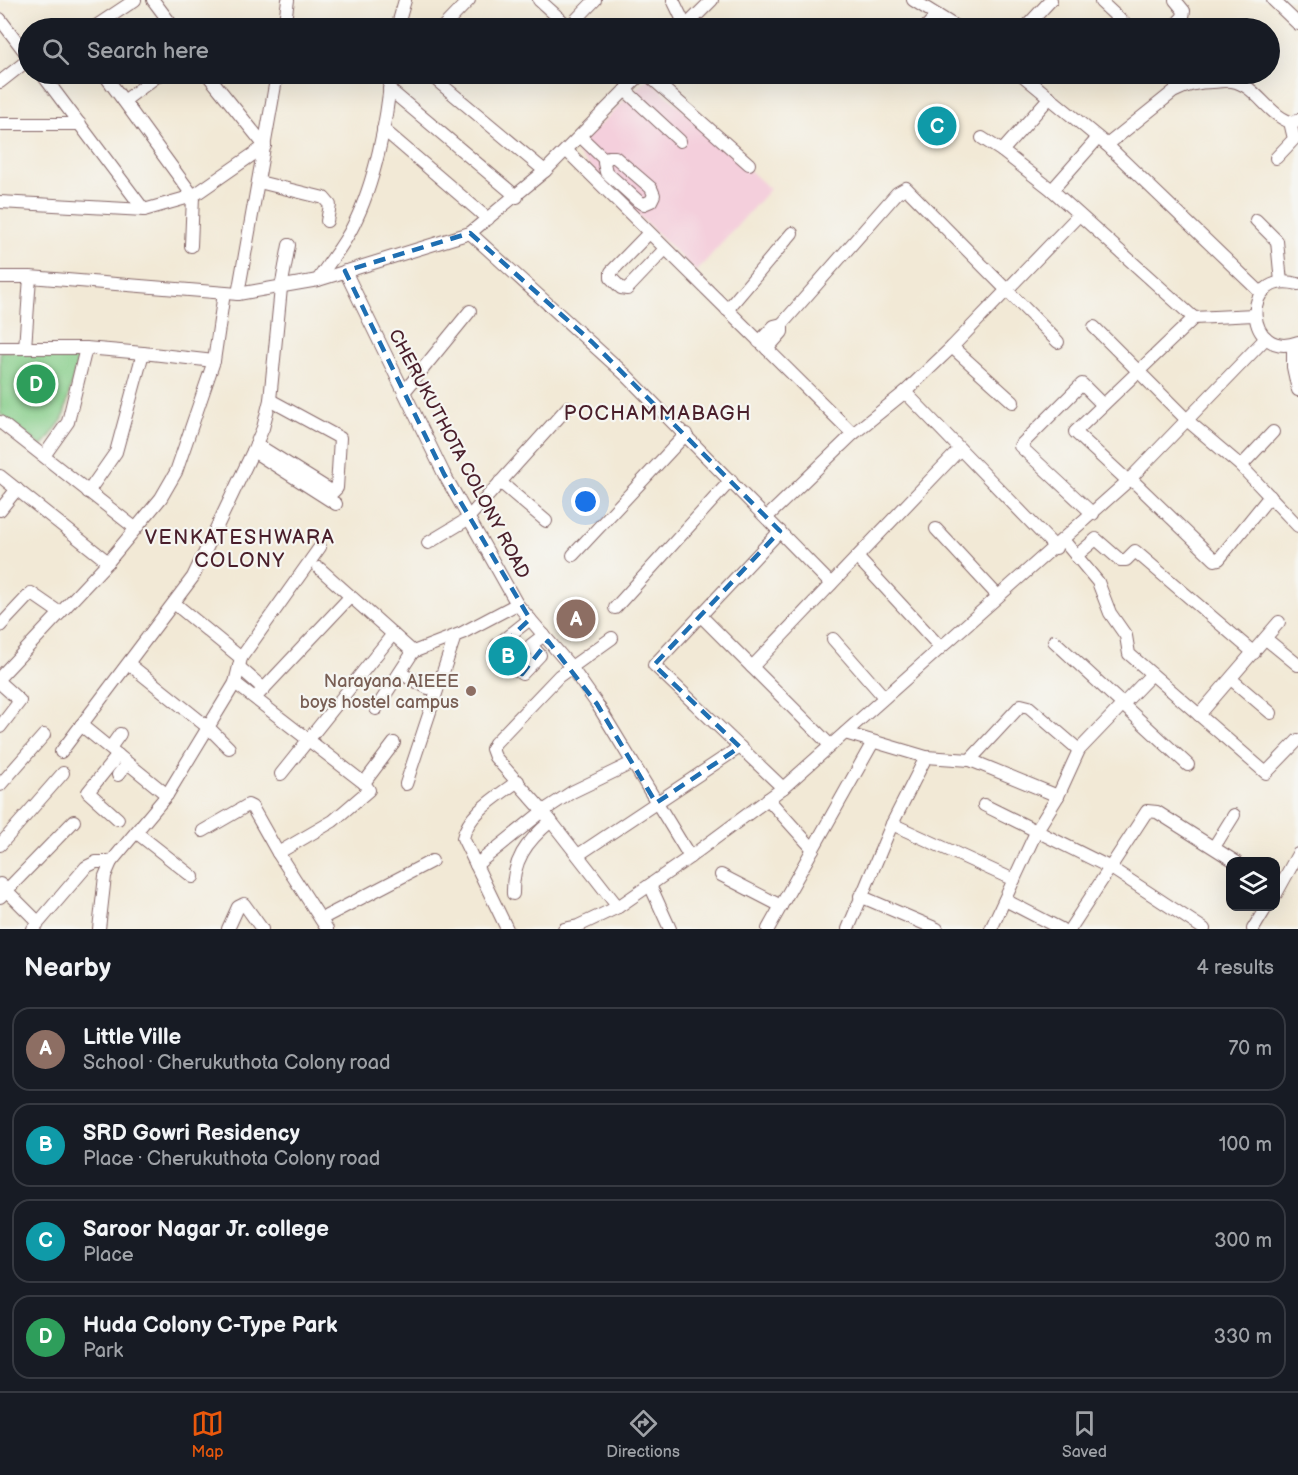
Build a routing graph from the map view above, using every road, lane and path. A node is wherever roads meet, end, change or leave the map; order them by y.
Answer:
1 (135, 0) edge
2 (153, 0) edge
3 (288, 0) edge
4 (405, 0) edge
5 (469, 0) edge
6 (539, 0) edge
7 (595, 0) edge
8 (673, 0) edge
9 (712, 0) edge
10 (913, 0) edge
11 (1051, 0) edge
12 (1175, 0) edge
13 (1273, 0) edge
14 (1101, 2) dead end
15 (937, 15) junction
16 (108, 18) edge
17 (166, 18) edge
18 (285, 18) edge
19 (400, 18) edge
20 (452, 18) edge
21 (558, 18) edge
22 (578, 18) edge
23 (681, 18) edge
24 (695, 18) edge
25 (934, 18) edge
26 (942, 18) edge
27 (1034, 18) edge
28 (1118, 18) edge
29 (1182, 18) edge
30 (0, 19) edge
31 (1298, 24) edge
32 (18, 44) edge
33 (18, 67) edge
34 (0, 82) edge
35 (50, 84) edge
36 (111, 84) edge
37 (147, 84) edge
38 (215, 84) edge
39 (275, 84) edge
40 (390, 84) edge
41 (441, 84) edge
42 (626, 84) edge
43 (631, 84) edge
44 (658, 84) edge
45 (1034, 84) edge
46 (1188, 84) edge
47 (1240, 84) edge
48 (628, 87) junction
49 (389, 89) junction
50 (1050, 97) junction
51 (124, 101) junction
52 (1294, 121) edge
53 (0, 124) edge
54 (80, 124) junction
55 (383, 129) junction
56 (580, 137) junction
57 (982, 138) dead end
58 (680, 141) dead end
59 (1102, 142) junction
60 (266, 146) junction
61 (567, 151) junction
62 (1002, 151) junction
63 (1276, 158) dead end
64 (604, 159) dead end
65 (749, 164) dead end
66 (545, 171) junction
67 (259, 182) junction
68 (1052, 190) junction
69 (193, 196) junction
70 (517, 196) junction
71 (0, 202) edge
72 (144, 210) junction
73 (1078, 214) junction
74 (488, 219) junction
75 (1256, 220) dead end
76 (327, 221) dead end
77 (470, 232) junction
78 (792, 233) dead end
79 (648, 234) junction
80 (289, 244) dead end
81 (191, 246) dead end
82 (665, 249) junction
83 (345, 271) junction
84 (0, 277) edge
85 (30, 277) junction
86 (318, 280) junction
87 (1281, 282) junction
88 (1298, 284) edge
89 (281, 288) junction
90 (1007, 289) junction
91 (224, 293) junction
92 (1261, 293) junction
93 (238, 294) junction
94 (727, 310) junction
95 (470, 311) dead end
96 (1254, 315) junction
97 (1194, 318) junction
98 (1094, 327) dead end
99 (1266, 338) junction
100 (1058, 342) dead end
101 (1295, 343) edge
102 (763, 346) junction
103 (952, 347) junction
104 (0, 348) edge
105 (25, 348) junction
106 (86, 348) junction
107 (143, 353) junction
108 (214, 361) junction
109 (1136, 372) junction
110 (1298, 390) edge
111 (404, 392) junction
112 (905, 392) junction
113 (270, 400) junction
114 (1013, 402) dead end
115 (1102, 404) junction
116 (568, 407) dead end
117 (1188, 421) junction
118 (0, 422) edge
119 (1273, 432) dead end
120 (686, 434) junction
121 (853, 434) junction
122 (255, 448) junction
123 (960, 449) junction
124 (44, 456) junction
125 (1241, 466) junction
126 (0, 476) edge
127 (731, 480) junction
128 (1130, 480) junction
129 (500, 482) junction
130 (17, 489) junction
131 (88, 492) junction
132 (1270, 496) junction
133 (336, 504) dead end
134 (0, 510) edge
135 (1093, 514) junction
136 (767, 517) junction
137 (468, 518) junction
138 (546, 521) dead end
139 (1297, 524) edge
140 (1081, 526) junction
141 (135, 528) junction
142 (936, 530) dead end
143 (780, 531) junction
144 (1096, 539) junction
145 (428, 543) dead end
146 (1060, 544) junction
147 (320, 546) dead end
148 (573, 555) dead end
149 (1076, 556) junction
150 (857, 557) junction
151 (108, 562) junction
152 (319, 568) dead end
153 (831, 584) junction
154 (998, 596) junction
155 (350, 597) junction
156 (174, 603) junction
157 (517, 604) junction
158 (615, 608) dead end
159 (60, 613) junction
160 (700, 615) junction
161 (530, 619) junction
162 (1279, 622) dead end
163 (0, 626) edge
164 (393, 634) junction
165 (544, 635) junction
166 (455, 636) junction
167 (612, 638) dead end
168 (833, 639) dead end
169 (1266, 639) junction
170 (1054, 641) dead end
171 (940, 647) junction
172 (413, 652) junction
173 (1254, 653) junction
174 (240, 663) junction
175 (129, 664) junction
176 (1298, 665) edge
177 (571, 667) junction
178 (752, 667) junction
179 (400, 673) junction
180 (1150, 675) junction
181 (0, 677) edge
182 (1231, 679) junction
183 (0, 683) edge
184 (235, 683) junction
185 (428, 688) dead end
186 (259, 693) junction
187 (884, 697) junction
188 (1123, 704) junction
189 (376, 709) dead end
190 (1271, 713) dead end
191 (1199, 715) junction
192 (81, 725) junction
193 (0, 727) edge
194 (210, 729) junction
195 (845, 733) junction
196 (120, 734) dead end
197 (44, 735) dead end
198 (309, 740) junction
199 (1298, 740) edge
200 (873, 742) junction
201 (394, 743) dead end
202 (830, 745) junction
203 (740, 747) junction
204 (229, 748) dead end
205 (1079, 750) junction
206 (61, 752) dead end
207 (926, 757) junction
208 (970, 760) junction
209 (117, 763) junction
210 (632, 763) junction
211 (1188, 765) dead end
212 (63, 773) dead end
213 (281, 774) dead end
214 (518, 781) junction
215 (364, 783) junction
216 (406, 784) dead end
217 (0, 785) edge
218 (783, 788) junction
219 (167, 795) junction
220 (1058, 796) junction
221 (768, 799) junction
222 (656, 803) junction
223 (984, 805) dead end
224 (543, 811) junction
225 (1234, 815) dead end
226 (118, 819) dead end
227 (74, 821) dead end
228 (551, 821) junction
229 (892, 824) junction
230 (1037, 830) junction
231 (203, 831) dead end
232 (137, 833) junction
233 (0, 845) edge
234 (1214, 847) junction
235 (813, 849) junction
236 (278, 853) junction
237 (1298, 854) edge
238 (578, 855) junction
239 (690, 857) junction
240 (1230, 857) edge
241 (432, 861) dead end
242 (111, 862) junction
243 (476, 865) junction
244 (1111, 868) junction
245 (721, 875) dead end
246 (193, 877) dead end
247 (1014, 880) junction
248 (1280, 883) edge
249 (650, 885) junction
250 (2, 890) edge
251 (513, 894) dead end
252 (860, 896) junction
253 (1005, 900) junction
254 (781, 906) junction
255 (618, 907) junction
256 (1264, 911) edge
257 (324, 924) edge
258 (36, 925) edge
259 (579, 927) edge
260 (99, 929) edge
261 (228, 929) edge
262 (262, 929) edge
263 (507, 929) edge
264 (564, 929) edge
265 (670, 929) edge
266 (768, 929) edge
267 (848, 929) edge
268 (938, 929) edge
269 (992, 929) edge
270 (1061, 929) edge
271 (1070, 929) edge
272 (1204, 929) edge
273 (1253, 929) edge

1 - 16 street
2 - 17 street
3 - 18 street
4 - 19 street
5 - 20 street
6 - 21 street
7 - 22 street
8 - 23 street
9 - 24 street
10 - 15 street
11 - 27 street
12 - 29 street
13 - 31 street
14 - 28 street
15 - 25 street
15 - 26 street
30 - 32 street
33 - 34 street
35 - 54 street
36 - 51 street
37 - 51 street
38 - 60 street
39 - 60 street
40 - 49 street
41 - 66 street
42 - 48 street
43 - 48 street
44 - 65 street
45 - 50 street
46 - 59 street
47 - 52 street
48 - 56 street
48 - 58 street
49 - 55 street
49 - 70 street
50 - 59 street
50 - 62 street
51 - 69 street
52 - 63 street
53 - 54 street
54 - 72 street
55 - 74 street
55 - 86 street
56 - 61 street
56 - 64 street
57 - 62 street
59 - 68 street
59 - 92 street
60 - 67 street
60 - 69 street
61 - 66 street
61 - 79 street
62 - 68 street
66 - 70 street
67 - 76 street
67 - 93 street
68 - 73 street
69 - 72 street
69 - 81 street
70 - 74 street
71 - 72 street
73 - 90 street
73 - 97 street
74 - 77 street
75 - 87 street
77 - 83 street
77 - 120 street
78 - 94 street
79 - 82 street
79 - 82 street
80 - 89 street
82 - 94 street
83 - 86 street
83 - 111 street, CHERUKUTHOTA COLONY ROAD
84 - 85 street
85 - 91 street
85 - 105 street
86 - 89 street
87 - 88 street
87 - 92 street
89 - 93 street
89 - 113 street
90 - 100 street
90 - 102 street
90 - 103 street
91 - 93 street
91 - 108 street
92 - 96 street
94 - 102 street
95 - 111 street
96 - 97 street
96 - 99 street
97 - 109 street
98 - 109 street
99 - 101 street
99 - 117 street
101 - 110 street
102 - 121 street
103 - 112 street
103 - 114 street
104 - 105 street
105 - 106 street
106 - 107 street
106 - 124 street
107 - 108 street
107 - 131 street
108 - 141 street
109 - 115 street
109 - 117 street
111 - 137 street, CHERUKUTHOTA COLONY ROAD
112 - 121 street
112 - 123 street
113 - 122 street
113 - 122 street
115 - 128 street
115 - 135 street
116 - 129 street
117 - 125 street
117 - 128 street
118 - 124 street
119 - 125 street
120 - 127 street
120 - 148 street
121 - 136 street
122 - 133 street
122 - 156 street
123 - 146 street
123 - 150 street
124 - 131 street
125 - 132 street
126 - 130 street
127 - 136 street
127 - 158 street
128 - 132 street
128 - 135 street
129 - 137 street
129 - 138 street
130 - 134 street
130 - 151 street
131 - 141 street
132 - 139 street
135 - 140 street
136 - 143 street
137 - 145 street
137 - 157 street, CHERUKUTHOTA COLONY ROAD
140 - 144 street
140 - 146 street
141 - 151 street
142 - 154 street
143 - 153 street
143 - 160 street
144 - 149 street
144 - 173 street
146 - 149 street
146 - 154 street
147 - 174 street
149 - 180 street
150 - 153 street
150 - 171 street
151 - 159 street
152 - 155 street
153 - 178 street
154 - 171 street
155 - 164 street
155 - 186 street
156 - 174 street
156 - 175 street
157 - 161 street, CHERUKUTHOTA COLONY ROAD
157 - 166 street
159 - 163 street
159 - 181 street
160 - 178 street
160 - 203 street
161 - 165 street, CHERUKUTHOTA COLONY ROAD
161 - 165 street
162 - 169 street
164 - 172 street
164 - 198 street
165 - 177 street, CHERUKUTHOTA COLONY ROAD
166 - 172 street
166 - 216 street
167 - 177 street
168 - 187 street
169 - 173 street
169 - 176 street
170 - 188 street
171 - 187 street
172 - 179 street
173 - 182 street
174 - 184 street
174 - 186 street
175 - 192 street
175 - 194 street
177 - 210 street, CHERUKUTHOTA COLONY ROAD
177 - 214 street
178 - 202 street
179 - 185 street
179 - 189 street
180 - 188 street
180 - 191 street
182 - 190 street
182 - 191 street
183 - 193 street
184 - 186 street
184 - 194 street
186 - 198 street
187 - 195 street
188 - 205 street
188 - 211 street
191 - 199 street
192 - 206 street
192 - 209 street
194 - 204 street
194 - 219 street
195 - 200 street
195 - 202 street
196 - 209 street
197 - 217 street
198 - 213 street
198 - 215 street
200 - 207 street
200 - 235 street
201 - 215 street
202 - 218 street
203 - 218 street
203 - 222 street
205 - 208 street
205 - 220 street
207 - 208 street
207 - 229 street
208 - 220 street
209 - 219 street
209 - 226 street
210 - 222 street, CHERUKUTHOTA COLONY ROAD
210 - 224 street
212 - 233 street
214 - 224 street
214 - 243 street
215 - 236 street
218 - 221 street
219 - 232 street
220 - 230 street
221 - 235 street
221 - 239 street
222 - 238 street
222 - 239 street, CHERUKUTHOTA COLONY ROAD
223 - 230 street
224 - 228 street
224 - 243 street
225 - 234 street
227 - 250 street
228 - 238 street
228 - 251 street
229 - 247 street
229 - 252 street
230 - 244 street
230 - 247 street
231 - 236 street
232 - 242 street
232 - 246 street
234 - 240 street
234 - 244 street
235 - 254 street
236 - 257 street
237 - 248 street
238 - 255 street
239 - 249 street
241 - 257 street
242 - 258 street
242 - 260 street
243 - 263 street
244 - 271 street
244 - 272 street
245 - 254 street
247 - 253 street
249 - 255 street
249 - 265 street
250 - 258 street
252 - 267 street
252 - 268 street
253 - 269 street
253 - 270 street
254 - 266 street
255 - 259 street
256 - 273 street
259 - 264 street
261 - 262 street

